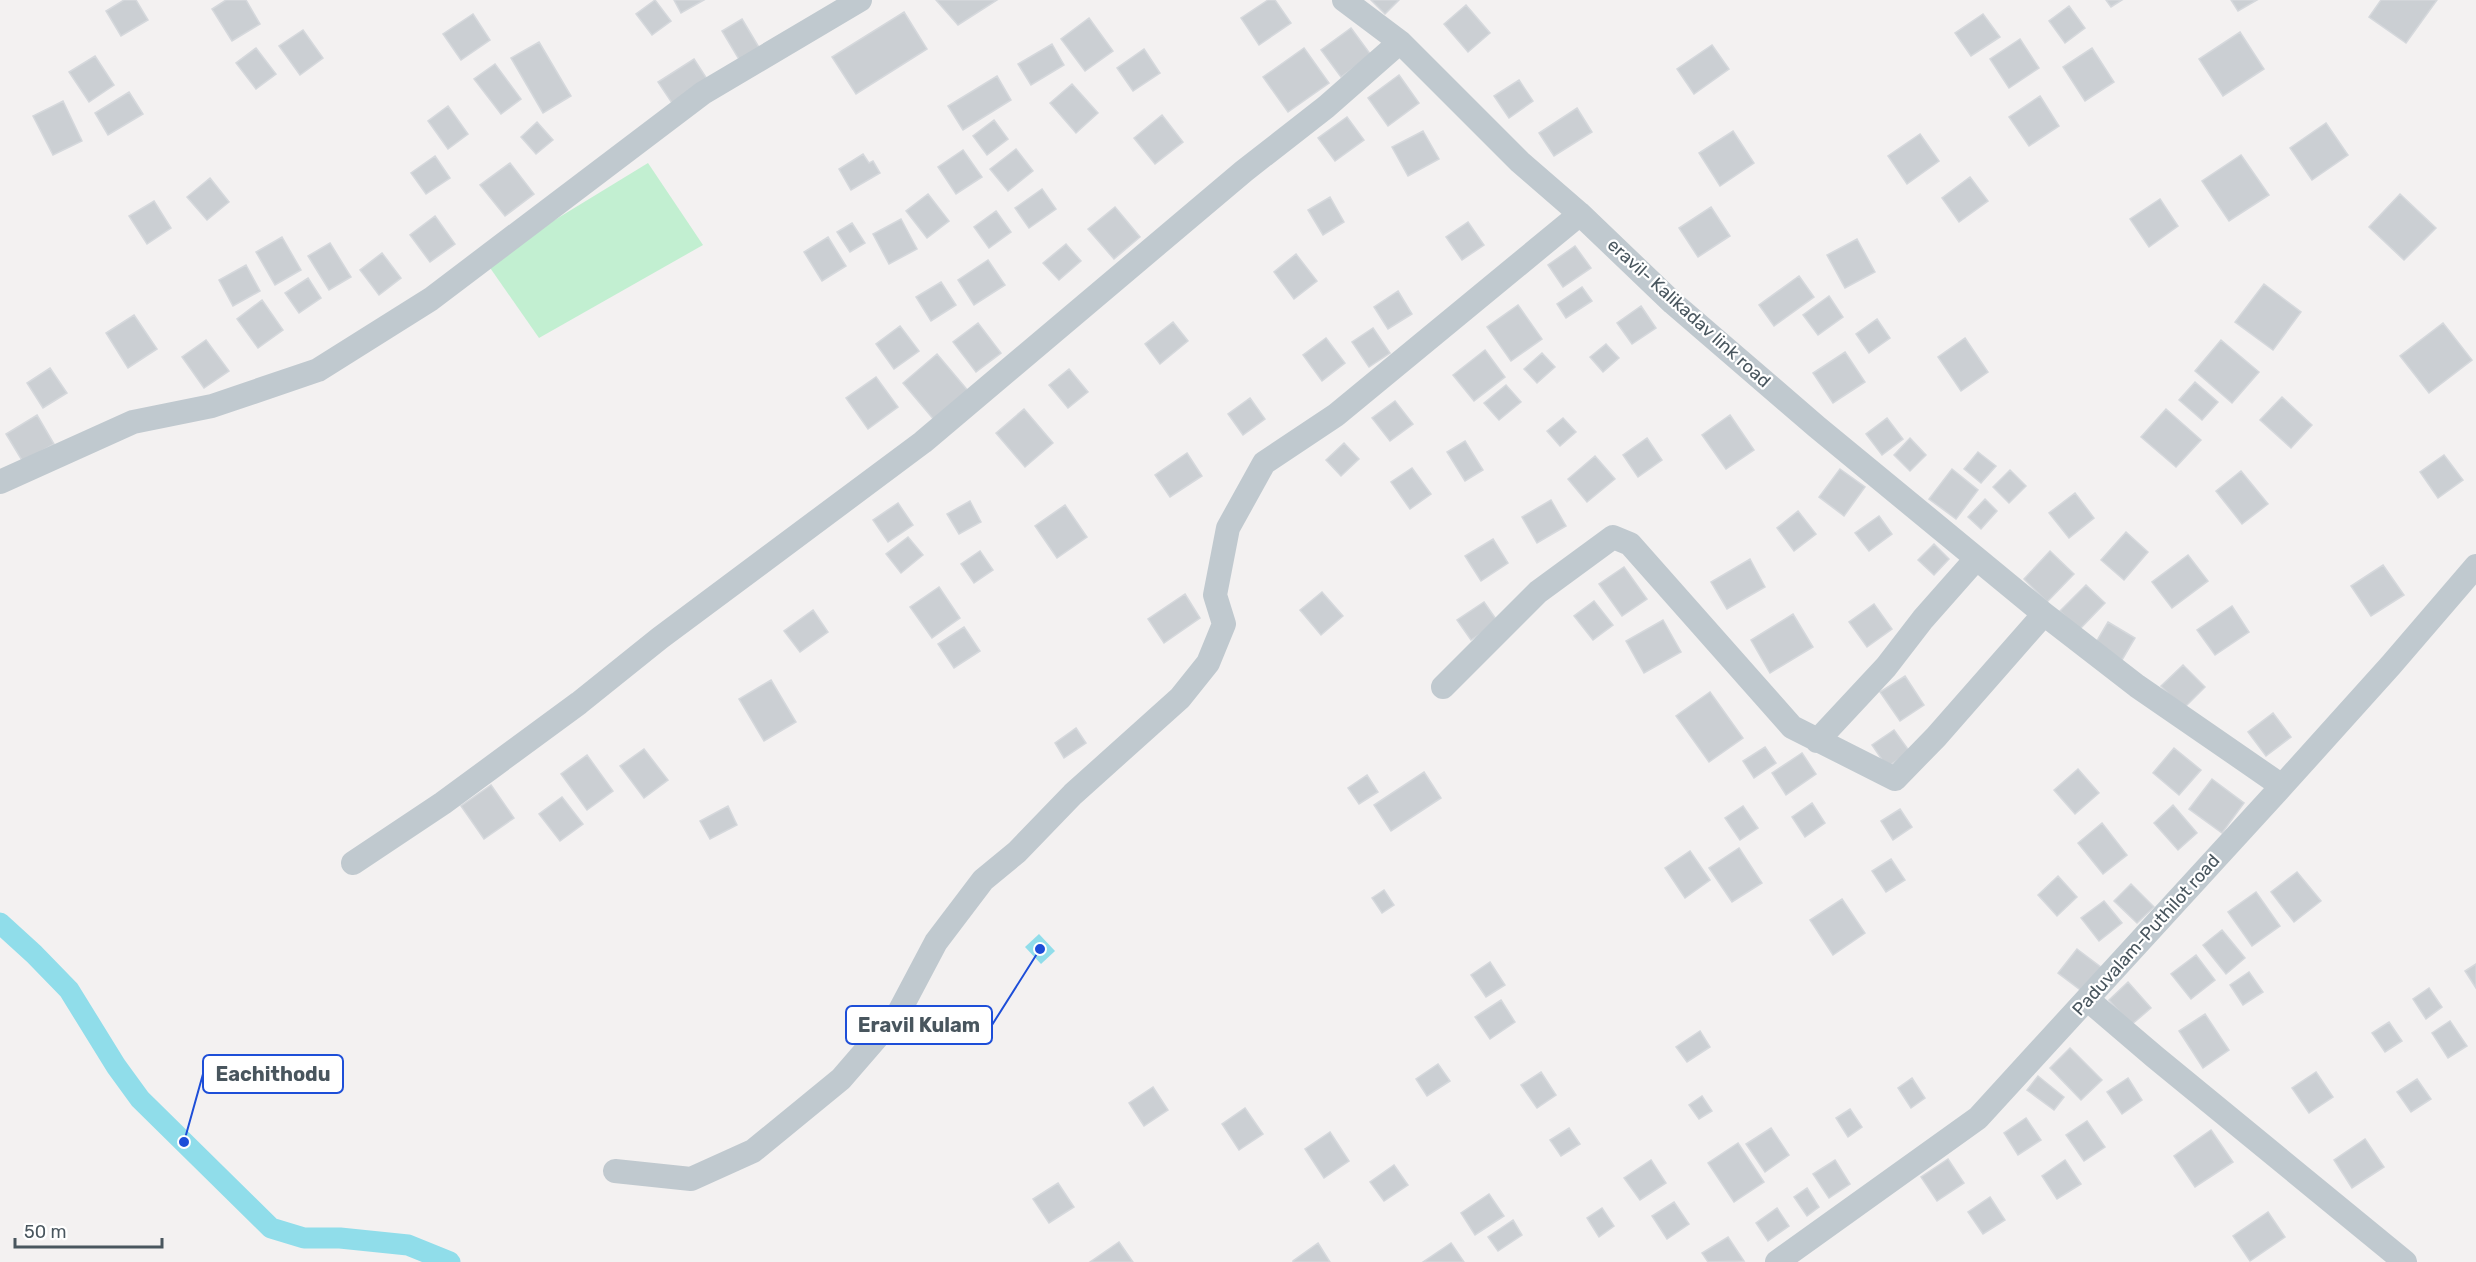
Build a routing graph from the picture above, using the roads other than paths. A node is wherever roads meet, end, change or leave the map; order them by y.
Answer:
1 (860, 0) edge
2 (1344, 0) edge
3 (1400, 42) junction
4 (1580, 214) junction
5 (0, 482) edge
6 (1976, 560) junction
7 (2476, 566) edge
8 (2044, 614) junction
9 (1443, 687) dead end
10 (1817, 741) junction
11 (2282, 786) junction
12 (354, 863) dead end
13 (2087, 999) junction
14 (615, 1171) dead end
15 (1780, 1261) edge
16 (2405, 1262) edge

1 - 5 street
2 - 3 street, eravil- Kalikadav link road
3 - 4 street, eravil- Kalikadav link road
3 - 12 street
4 - 6 street, eravil- Kalikadav link road
4 - 14 street
6 - 8 street, eravil- Kalikadav link road
6 - 10 street
7 - 11 street, Paduvalam-Puthilot road
8 - 10 street
8 - 11 street, eravil- Kalikadav link road
9 - 10 street
11 - 13 street, Paduvalam-Puthilot road
13 - 15 street, Paduvalam-Puthilot road
13 - 16 street

